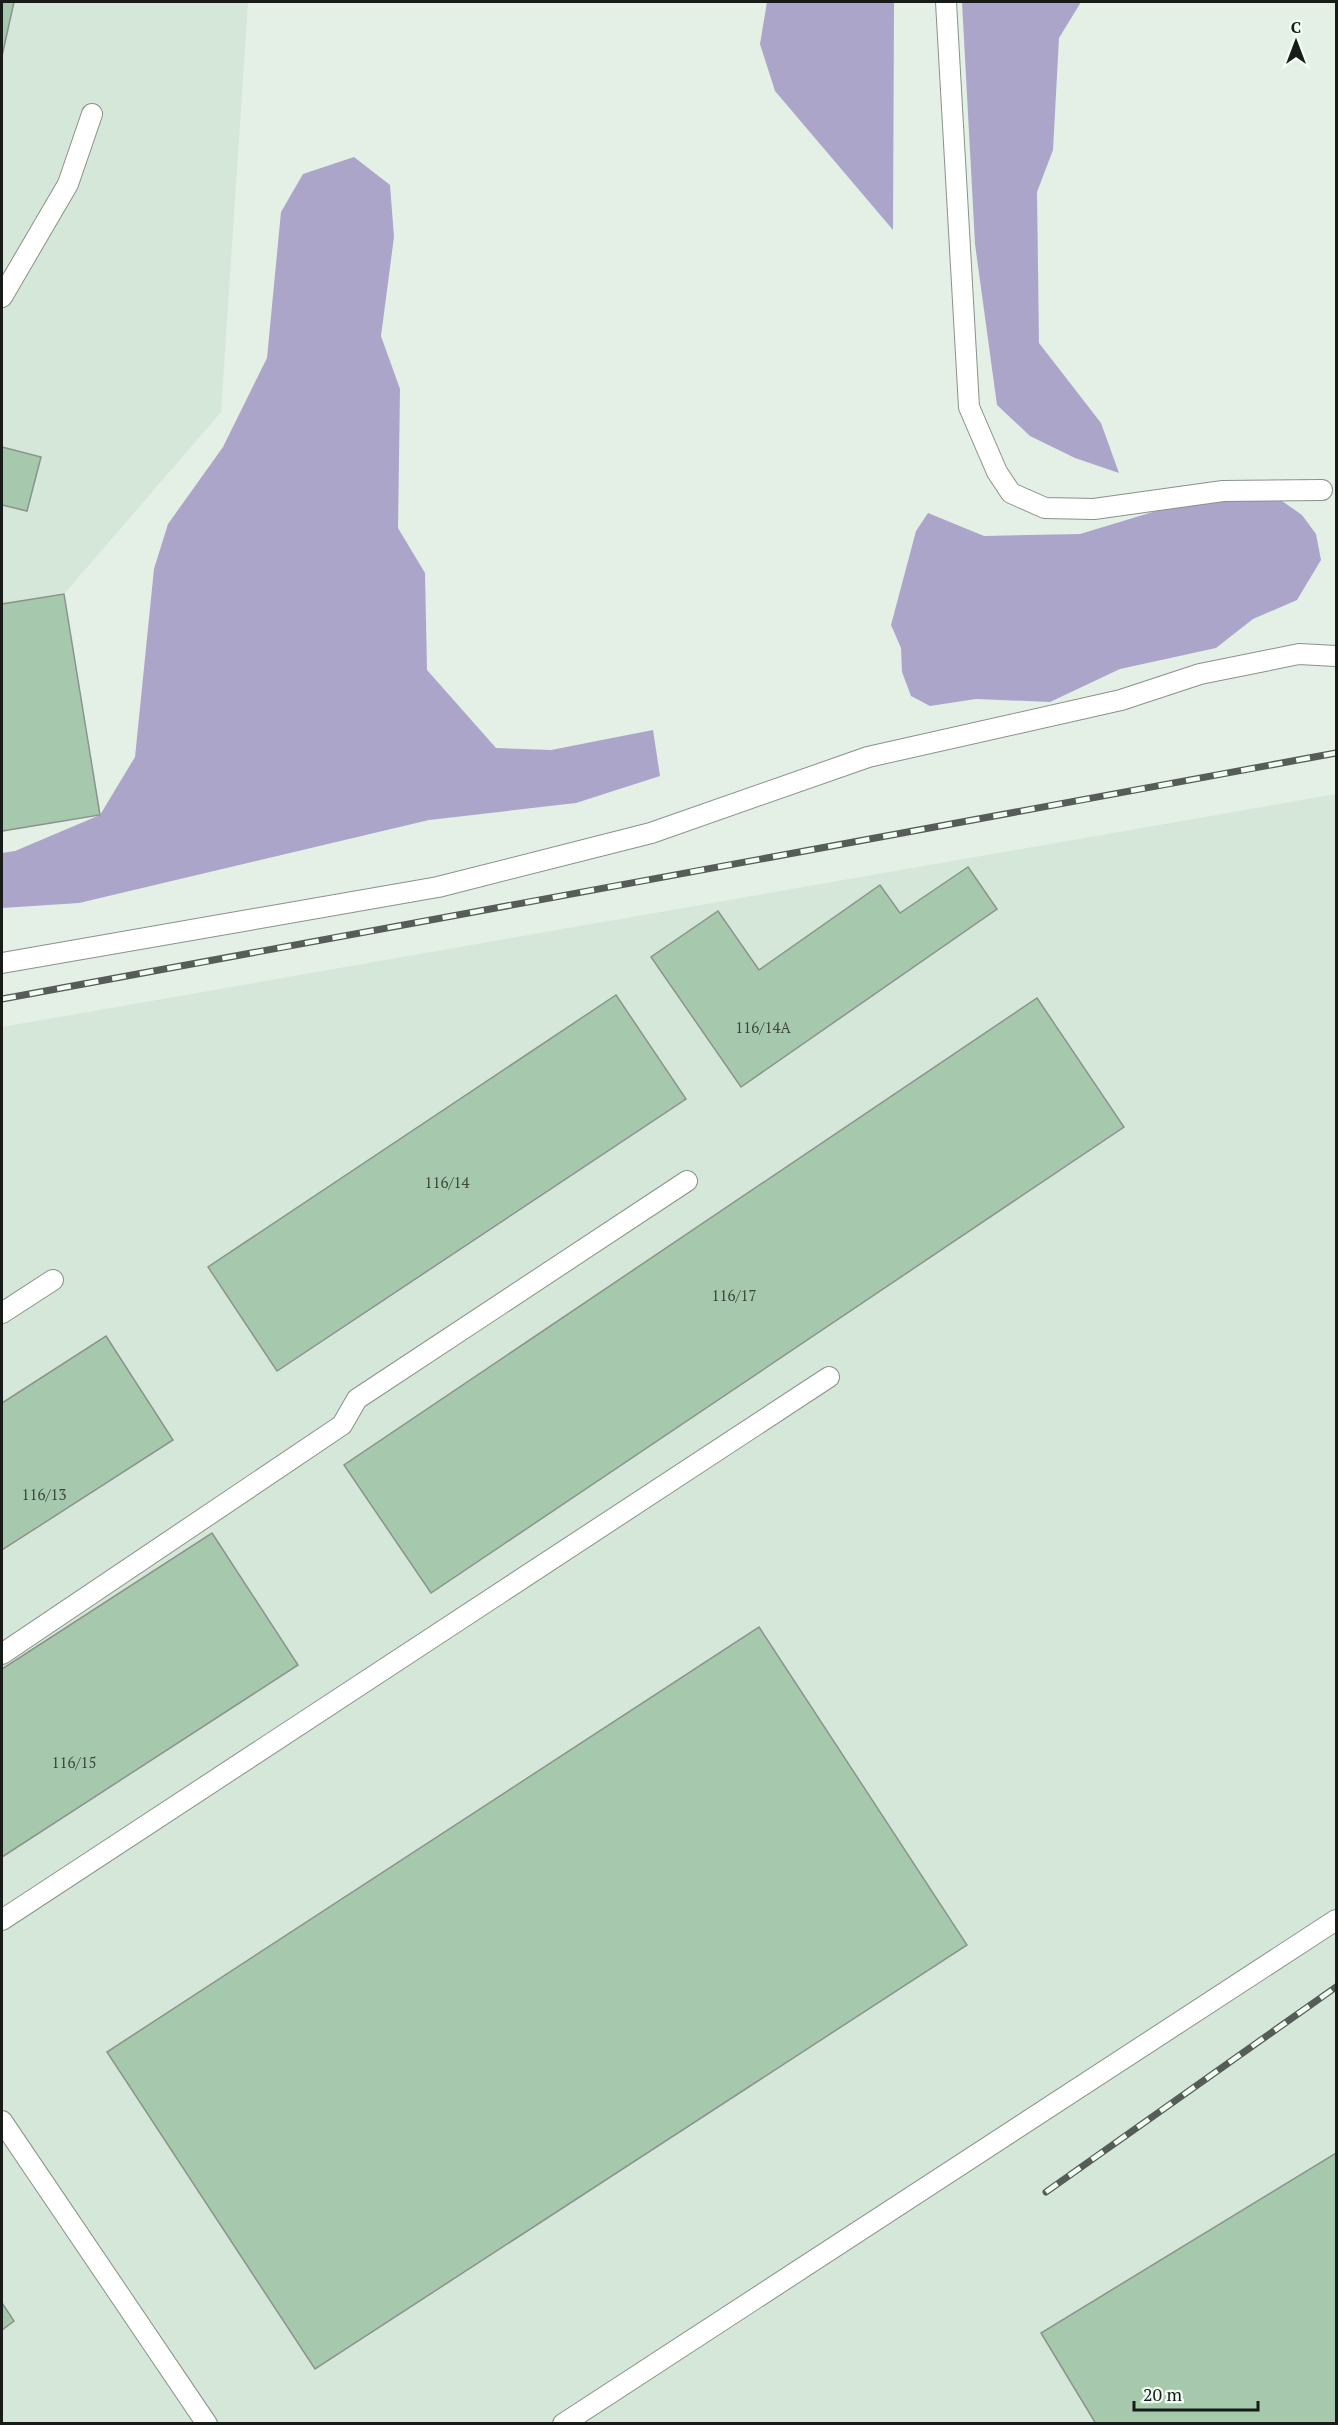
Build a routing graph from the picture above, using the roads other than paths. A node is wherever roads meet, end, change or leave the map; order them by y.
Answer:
1 (946, 2) edge
2 (92, 114) dead end
3 (2, 297) edge
4 (1322, 490) dead end
5 (1336, 656) edge
6 (2, 963) edge
7 (687, 1181) dead end
8 (53, 1280) dead end
9 (2, 1313) edge
10 (829, 1377) dead end
11 (2, 1654) edge
12 (2, 1920) edge
13 (1336, 1920) edge
14 (2, 2121) edge
15 (207, 2424) edge
16 (563, 2424) edge

1 - 4 lane
2 - 3 lane
5 - 6 lane
7 - 11 lane
8 - 9 lane
10 - 12 lane
13 - 16 lane
14 - 15 lane

